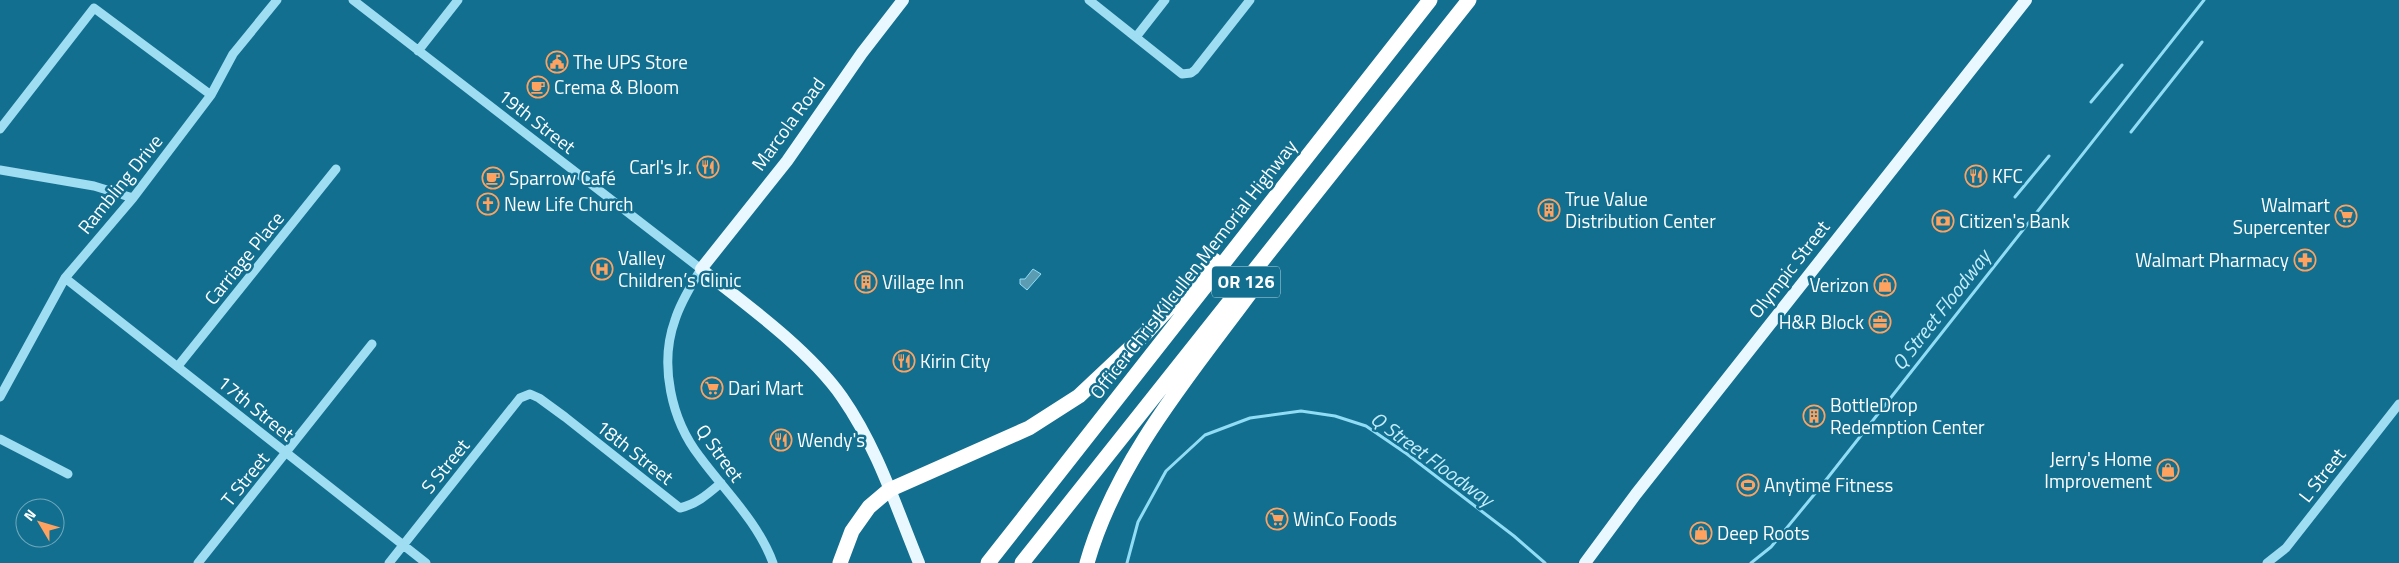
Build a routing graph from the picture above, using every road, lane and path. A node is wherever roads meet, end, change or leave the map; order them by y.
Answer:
1 (277, 0) edge
2 (352, 0) edge
3 (458, 0) edge
4 (903, 0) edge
5 (1089, 0) edge
6 (1165, 0) edge
7 (1250, 0) edge
8 (1430, 0) edge
9 (1469, 0) edge
10 (2026, 0) edge
11 (1136, 37) junction
12 (418, 51) junction
13 (211, 95) junction
14 (0, 129) edge
15 (1360, 138) junction
16 (336, 169) dead end
17 (0, 170) edge
18 (1283, 186) junction
19 (133, 198) junction
20 (701, 269) junction
21 (65, 278) junction
22 (372, 344) dead end
23 (178, 366) junction
24 (530, 394) joint
25 (0, 397) edge
26 (2399, 404) edge
27 (0, 439) edge
28 (286, 453) junction
29 (68, 474) dead end
30 (721, 483) junction
31 (889, 490) junction
32 (403, 545) junction
33 (198, 563) edge
34 (389, 563) edge
35 (426, 563) edge
36 (773, 563) edge
37 (840, 563) edge
38 (920, 563) edge
39 (988, 563) edge
40 (1022, 563) edge
41 (1087, 563) edge
42 (1585, 563) edge
43 (2267, 563) edge

1 - 13 street, Rambling Drive
2 - 12 street, 19th Street
3 - 12 street
4 - 20 main road, Marcola Road
5 - 11 street
6 - 11 street
7 - 11 street
8 - 18 highway, Officer Chris Kilcullen Memorial Highway / OR 126
9 - 15 highway, OR 126
10 - 42 main road, Olympic Street
12 - 20 street, 19th Street
13 - 14 street
13 - 19 street, Rambling Drive
15 - 40 highway, OR 126
15 - 41 highway
16 - 23 street, Carriage Place
17 - 19 street
18 - 31 highway
18 - 39 highway, Officer Chris Kilcullen Memorial Highway / OR 126
19 - 21 street, Rambling Drive
20 - 30 street, Q Street
20 - 31 main road
21 - 23 street, 17th Street
21 - 25 street, Rambling Drive
22 - 28 street, T Street
23 - 28 street, 17th Street
24 - 30 street, 18th Street
24 - 32 street, S Street
26 - 43 street, L Street
27 - 29 street
28 - 32 street, 17th Street
28 - 33 street, T Street
30 - 36 street, Q Street
31 - 37 highway
31 - 38 main road
32 - 34 street, S Street
32 - 35 street, 17th Street

